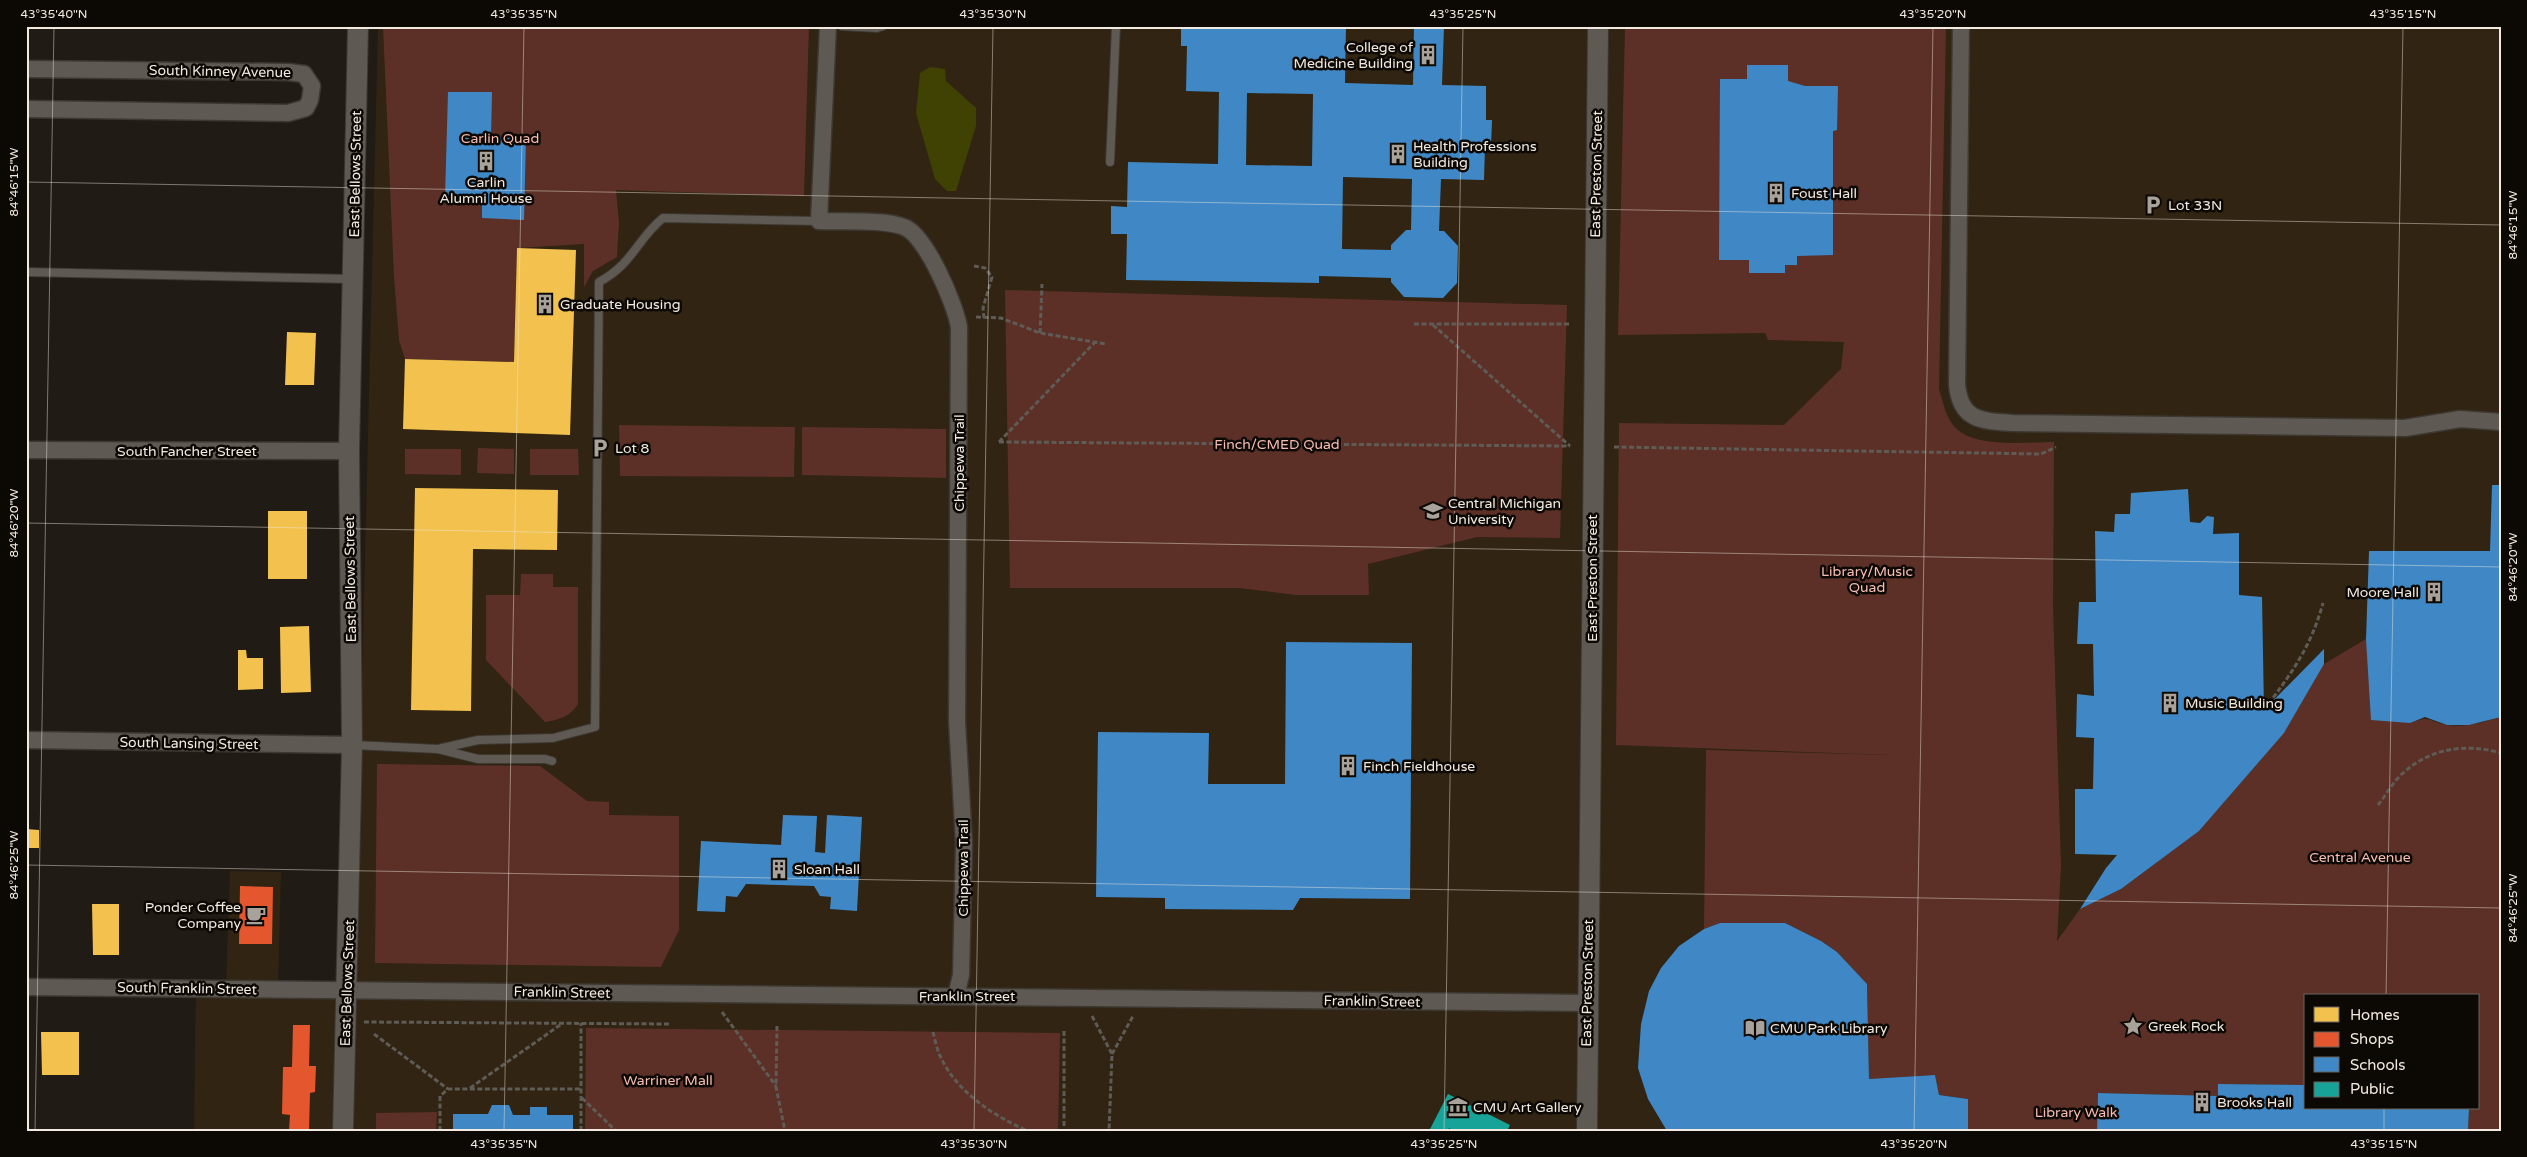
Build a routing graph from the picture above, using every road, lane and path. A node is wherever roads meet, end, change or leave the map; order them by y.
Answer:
1 (358, 26) edge
2 (828, 26) edge
3 (842, 26) edge
4 (883, 26) edge
5 (1116, 26) edge
6 (1598, 26) edge
7 (1961, 26) edge
8 (26, 69) edge
9 (26, 109) edge
10 (1110, 162) dead end
11 (819, 221) junction
12 (974, 266) dead end
13 (26, 272) edge
14 (353, 278) junction
15 (1042, 284) dead end
16 (974, 317) dead end
17 (984, 318) junction
18 (1414, 324) dead end
19 (1571, 324) dead end
20 (1433, 325) junction
21 (1040, 333) junction
22 (1095, 342) junction
23 (1106, 344) dead end
24 (2501, 422) edge
25 (1614, 447) dead end
26 (2056, 447) dead end
27 (26, 450) edge
28 (349, 451) junction
29 (2323, 603) dead end
30 (2264, 710) dead end
31 (26, 740) edge
32 (352, 745) junction
33 (438, 749) junction
34 (2501, 753) edge
35 (552, 762) dead end
36 (2378, 805) dead end
37 (26, 987) edge
38 (348, 990) junction
39 (956, 996) junction
40 (1079, 996) junction
41 (1587, 1002) junction
42 (720, 1008) dead end
43 (359, 1022) dead end
44 (564, 1023) junction
45 (582, 1023) junction
46 (671, 1024) dead end
47 (777, 1026) dead end
48 (1064, 1031) dead end
49 (933, 1032) dead end
50 (374, 1034) dead end
51 (776, 1087) junction
52 (468, 1088) junction
53 (448, 1089) junction
54 (582, 1089) junction
55 (582, 1097) junction
56 (1064, 1126) dead end
57 (343, 1131) edge
58 (440, 1131) edge
59 (581, 1131) edge
60 (616, 1131) edge
61 (785, 1131) edge
62 (1028, 1131) edge
63 (1109, 1131) edge
64 (1587, 1131) edge

1 - 14 street, East Bellows Street
2 - 11 street
3 - 4 lane
5 - 10 lane
6 - 41 street, East Preston Street
7 - 24 street
8 - 9 street, South Kinney Avenue
11 - 33 lane
11 - 39 street, Chippewa Trail
12 - 17 path
13 - 14 lane
14 - 28 street, East Bellows Street
15 - 21 path
16 - 17 path
17 - 21 path
18 - 20 path
19 - 20 path
20 - 22 path
21 - 22 path
22 - 23 path
25 - 26 path
27 - 28 street, South Fancher Street
28 - 32 street, East Bellows Street
29 - 30 path
31 - 32 street, South Lansing Street
32 - 33 lane
32 - 38 street, East Bellows Street
33 - 35 lane
34 - 36 path
37 - 38 street, South Franklin Street
38 - 39 street, Franklin Street
38 - 57 street, East Bellows Street
39 - 40 street, Franklin Street
40 - 41 street, Franklin Street
40 - 63 path
41 - 64 street, East Preston Street
42 - 51 path
43 - 44 path
44 - 45 path
44 - 52 path
45 - 46 path
45 - 54 path
47 - 51 path
48 - 56 path
49 - 62 path
50 - 53 path
51 - 61 path
52 - 53 path
52 - 54 path
53 - 58 path
54 - 55 path
55 - 59 path
55 - 60 path

